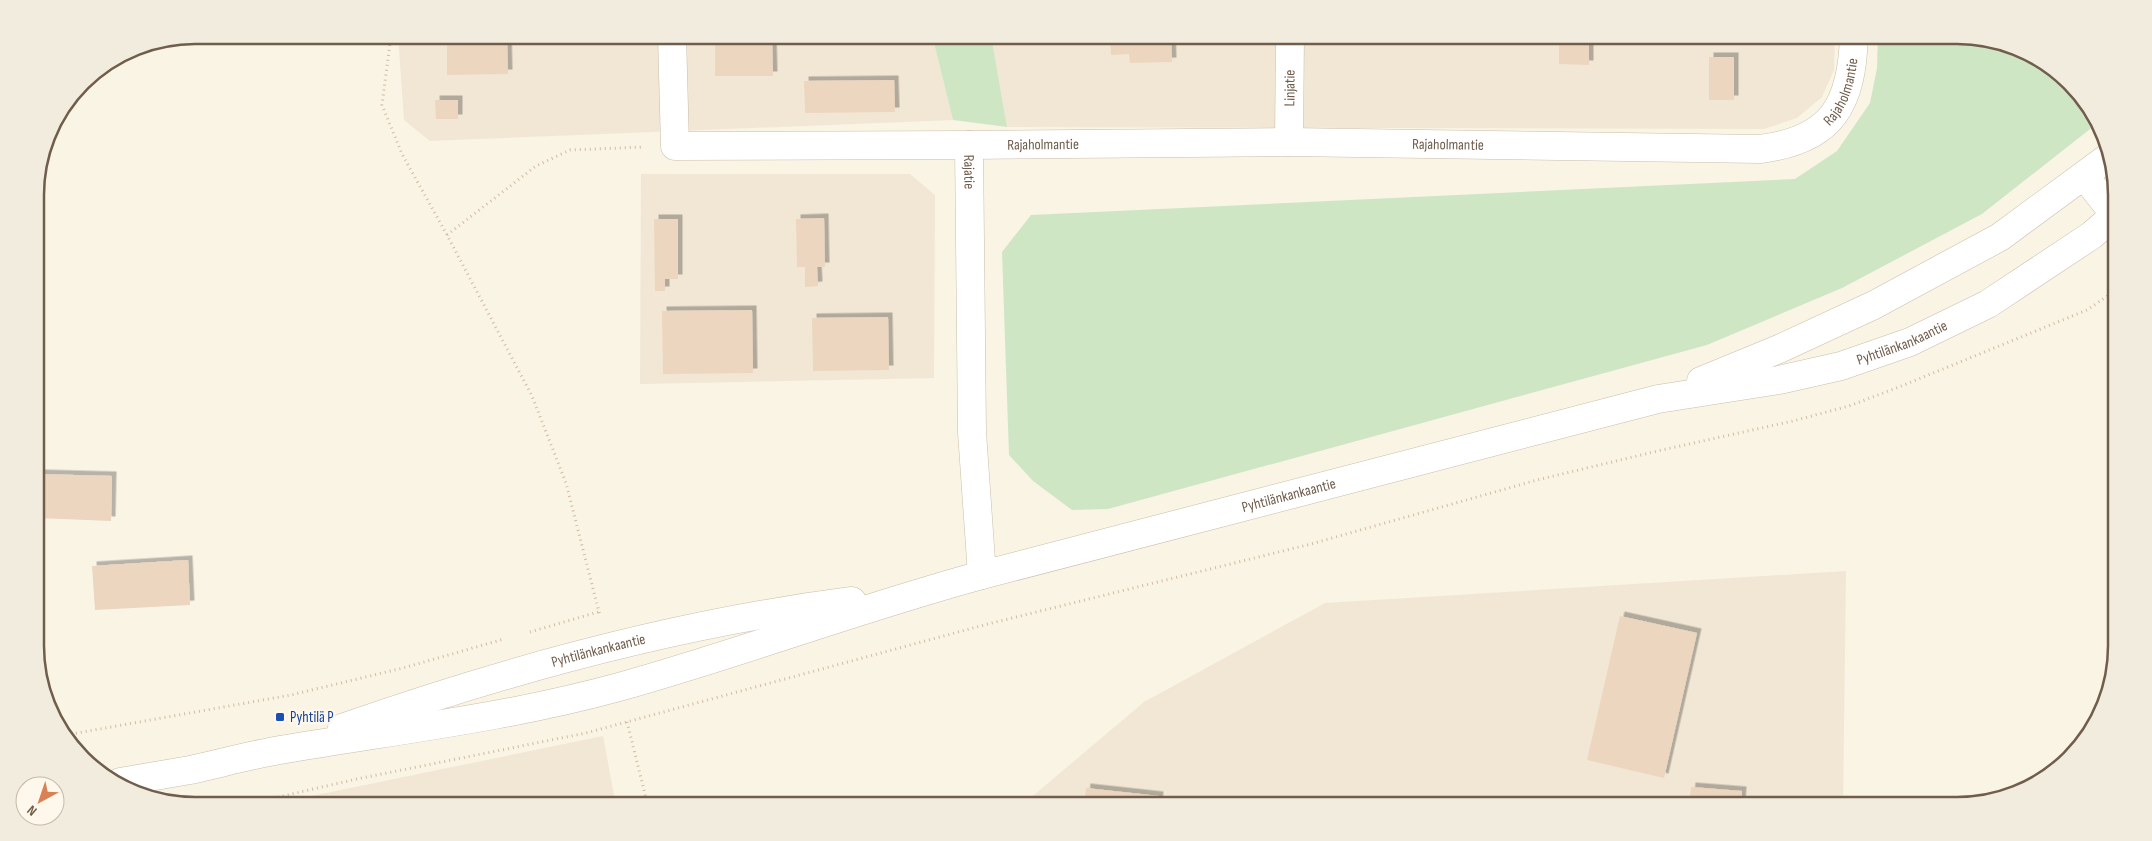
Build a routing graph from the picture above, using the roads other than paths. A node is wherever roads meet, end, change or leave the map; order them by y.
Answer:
1 (672, 44) edge
2 (1290, 44) edge
3 (1853, 44) edge
4 (1290, 142) junction
5 (969, 145) junction
6 (2104, 161) edge
7 (2084, 176) junction
8 (2108, 205) edge
9 (2108, 222) edge
10 (1658, 399) junction
11 (982, 575) junction
12 (921, 592) junction
13 (284, 749) junction
14 (126, 781) edge

1 - 5 street, Rajatie
2 - 4 street, Linjatie
3 - 4 street, Rajaholmantie
4 - 5 street, Rajaholmantie
5 - 11 street, Rajatie
6 - 7 street, Pyhtilänkankaantie
7 - 8 street
7 - 10 street, Pyhtilänkankaantie
9 - 10 street, Pyhtilänkankaantie
10 - 11 street, Pyhtilänkankaantie
11 - 12 street, Pyhtilänkankaantie
12 - 13 street, Pyhtilänkankaantie
12 - 13 street, Pyhtilänkankaantie
13 - 14 street, Pyhtilänkankaantie

